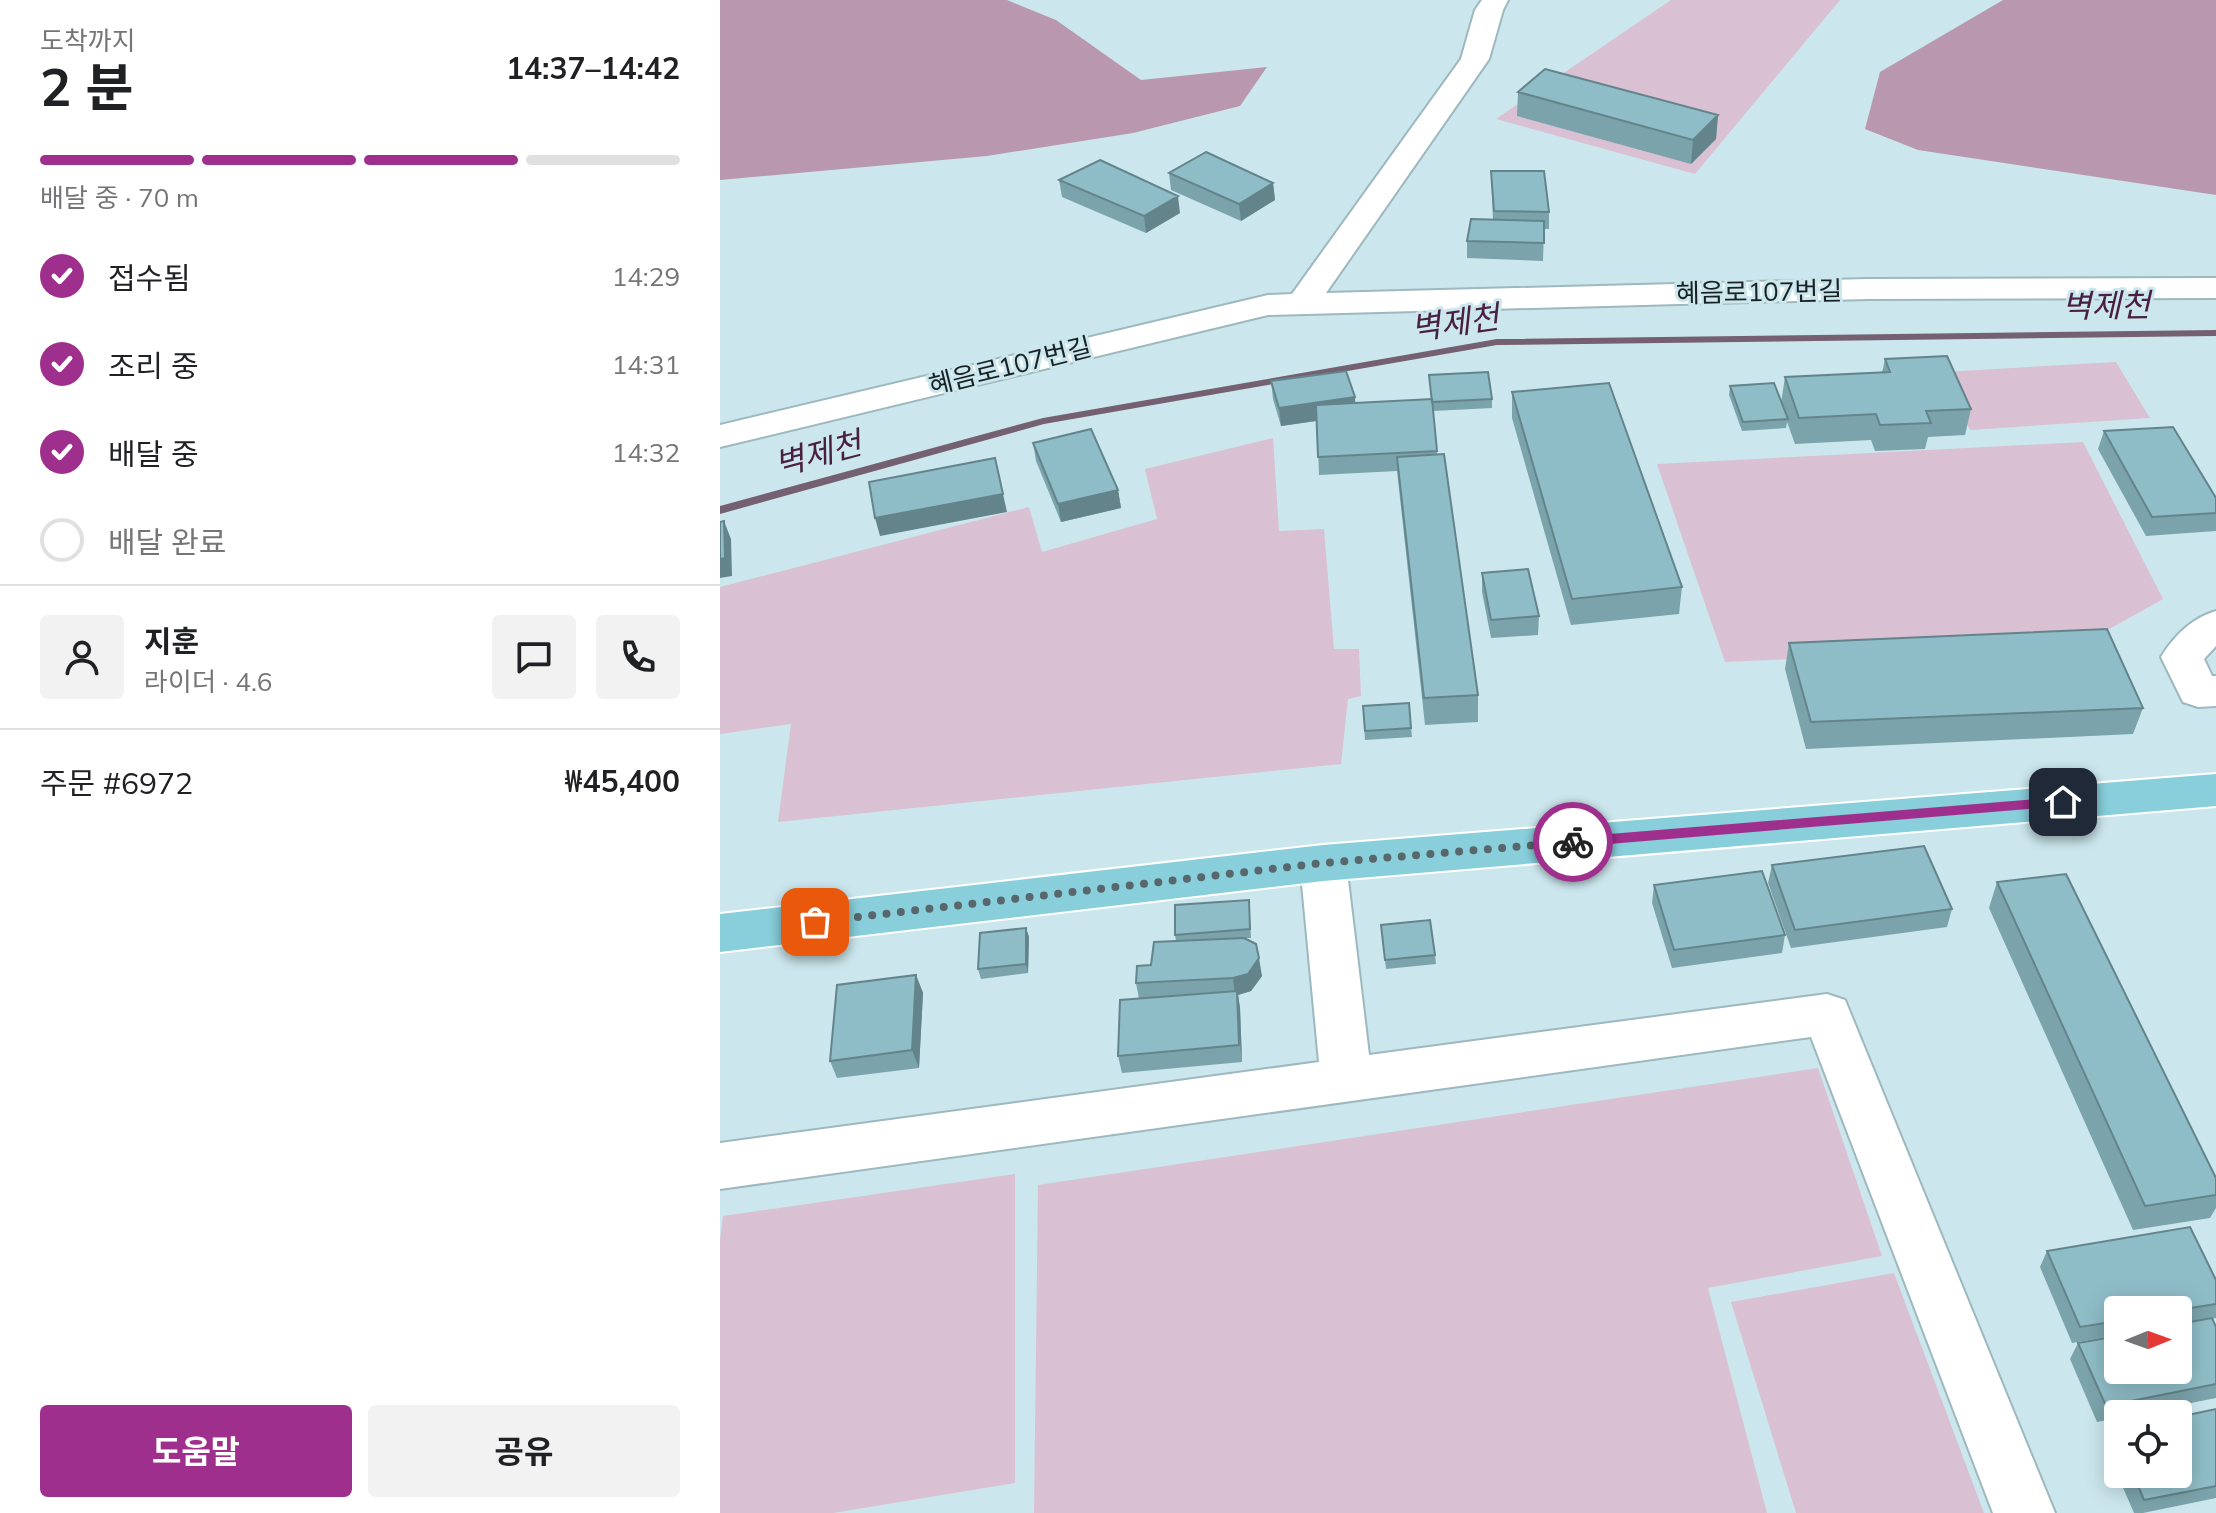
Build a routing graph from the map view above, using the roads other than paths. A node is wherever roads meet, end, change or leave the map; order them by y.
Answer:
1 (1495, 0) edge
2 (2216, 288) edge
3 (1302, 304) junction
4 (720, 436) edge
5 (2216, 625) edge
6 (2216, 691) edge
7 (2216, 790) edge
8 (1323, 863) junction
9 (720, 933) edge
10 (1347, 1082) junction
11 (720, 1166) edge
12 (2024, 1513) edge

1 - 3 lane
2 - 3 lane, 혜음로107번길
3 - 4 lane, 혜음로107번길
5 - 6 lane
7 - 8 main road
8 - 9 main road
8 - 10 lane
10 - 11 lane
10 - 12 lane

